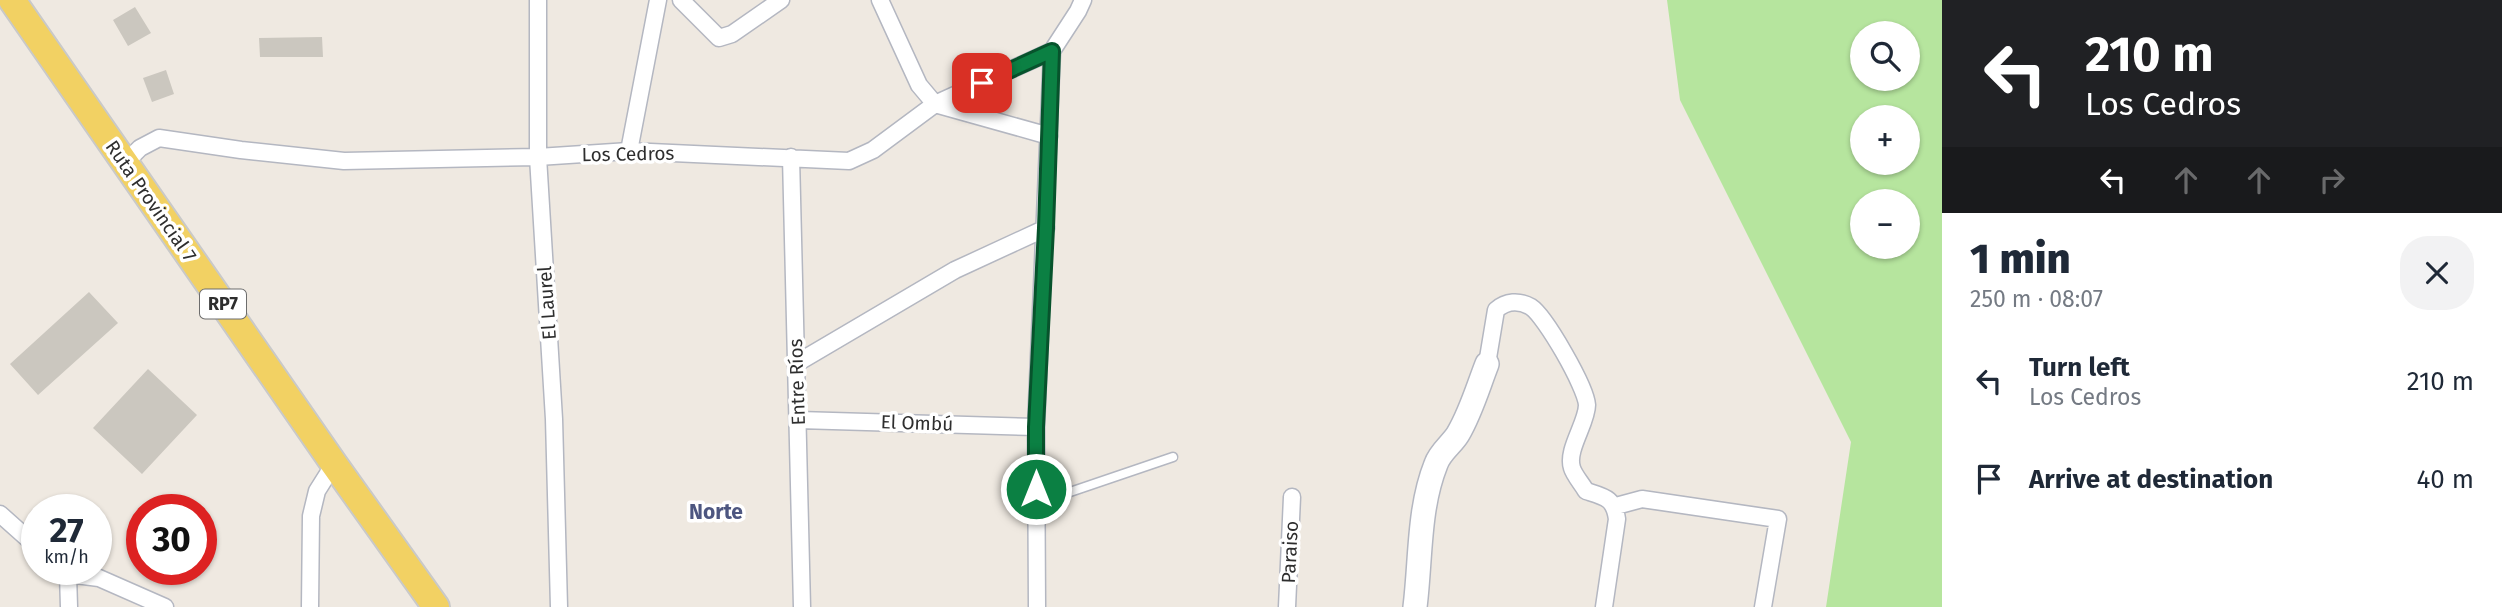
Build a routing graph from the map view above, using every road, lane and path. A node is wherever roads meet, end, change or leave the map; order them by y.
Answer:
1 (12, 0) edge
2 (538, 0) edge
3 (659, 0) edge
4 (681, 0) edge
5 (781, 0) edge
6 (880, 0) edge
7 (1083, 0) edge
8 (1052, 51) junction
9 (935, 104) junction
10 (1049, 136) junction
11 (629, 151) junction
12 (538, 157) junction
13 (791, 157) junction
14 (125, 163) junction
15 (1046, 228) junction
16 (797, 363) junction
17 (1487, 364) joint
18 (799, 419) junction
19 (1036, 427) junction
20 (1173, 457) dead end
21 (334, 464) junction
22 (1036, 496) junction
23 (1292, 497) dead end
24 (1616, 506) junction
25 (0, 514) edge
26 (21, 533) edge
27 (112, 584) edge
28 (66, 585) edge
29 (69, 607) edge
30 (164, 607) edge
31 (310, 607) edge
32 (436, 607) edge
33 (559, 607) edge
34 (802, 607) edge
35 (1037, 607) edge
36 (1287, 607) edge
37 (1415, 607) edge
38 (1604, 607) edge
39 (1763, 607) edge

1 - 14 main road, Ruta Provincial 7 / RP7
2 - 12 street, El Laurel
3 - 11 street
4 - 5 street
6 - 9 street
7 - 8 street
8 - 9 street, Los Cedros
8 - 10 street
9 - 10 street
9 - 13 street, Los Cedros
10 - 15 street
11 - 12 street, Los Cedros
11 - 13 street, Los Cedros
12 - 14 street, Los Cedros
12 - 33 street, El Laurel
13 - 16 street, Entre Ríos
14 - 21 main road, Ruta Provincial 7 / RP7
15 - 16 street
15 - 19 street
16 - 18 street, Entre Ríos
17 - 24 street
17 - 37 main road
18 - 19 street, El Ombú
18 - 34 street, Entre Ríos
19 - 22 street
20 - 22 lane
21 - 31 street
21 - 32 main road, Ruta Provincial 7 / RP7
22 - 35 street
23 - 36 street, Paraiso
24 - 38 street
24 - 39 street
25 - 26 street
27 - 30 street
28 - 29 street

